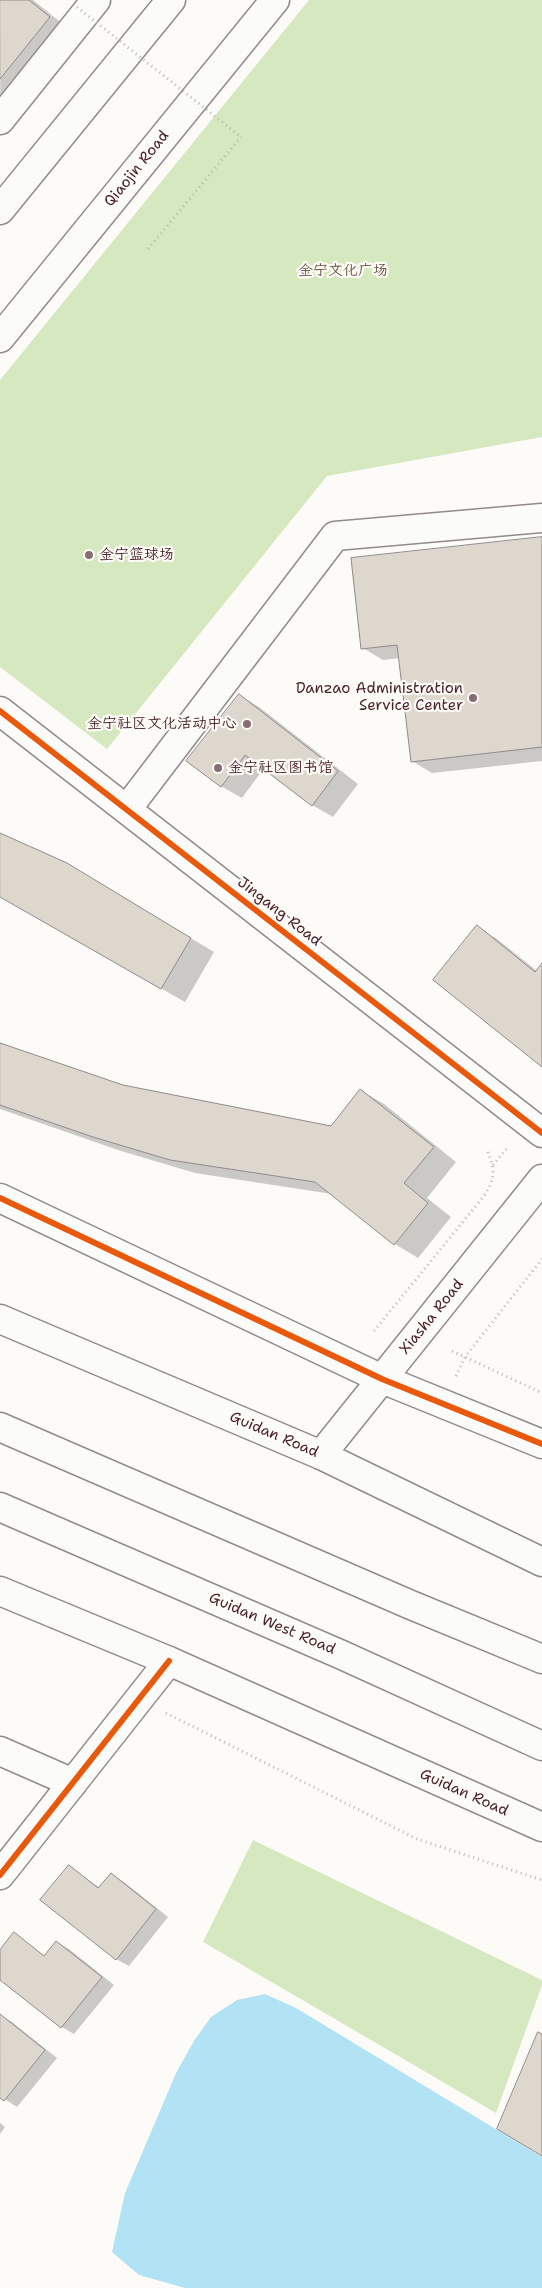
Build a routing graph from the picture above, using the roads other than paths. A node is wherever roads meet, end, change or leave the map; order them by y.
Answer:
1 (172, 0) edge
2 (275, 0) edge
3 (86, 4) edge
4 (0, 120) edge
5 (0, 210) edge
6 (0, 338) edge
7 (542, 518) edge
8 (0, 711) edge
9 (127, 809) junction
10 (542, 1132) edge
11 (542, 1178) edge
12 (0, 1198) edge
13 (0, 1319) edge
14 (382, 1379) junction
15 (0, 1427) edge
16 (542, 1444) edge
17 (321, 1455) junction
18 (0, 1507) edge
19 (542, 1562) edge
20 (0, 1591) edge
21 (542, 1659) edge
22 (169, 1661) junction
23 (542, 1746) edge
24 (0, 1751) edge
25 (73, 1783) junction
26 (542, 1827) edge
27 (0, 1875) edge

1 - 5 main road
2 - 6 main road, Qiaojin Road
3 - 4 main road
7 - 9 main road
8 - 9 main road, Jingang Road
9 - 10 main road, Jingang Road
11 - 14 main road, Xiasha Road
12 - 14 main road
13 - 17 main road, Guidan Road
14 - 16 main road
14 - 17 main road, Xiasha Road
15 - 21 main road
17 - 19 main road, Guidan Road
18 - 23 main road, Guidan West Road
20 - 22 main road, Guidan Road
22 - 25 main road
22 - 26 main road, Guidan Road
24 - 25 main road
25 - 27 main road

